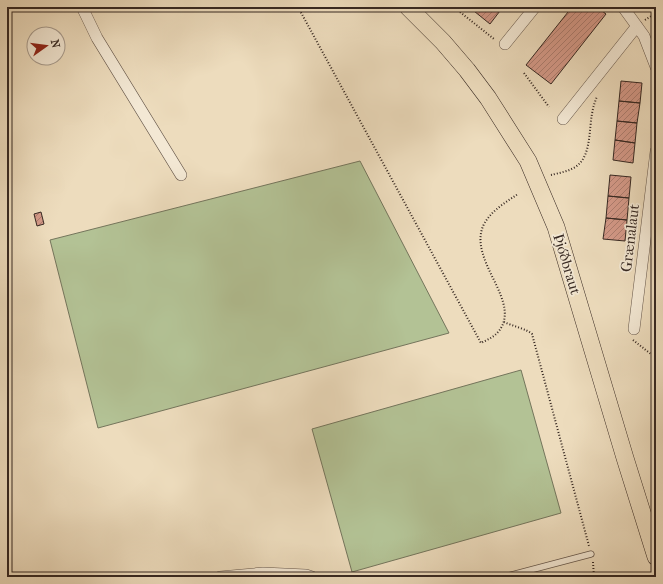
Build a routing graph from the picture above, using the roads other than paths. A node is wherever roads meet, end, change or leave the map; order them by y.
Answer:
1 (82, 7) edge
2 (408, 7) edge
3 (535, 7) edge
4 (623, 7) edge
5 (637, 26) junction
6 (506, 44) dead end
7 (656, 67) edge
8 (563, 119) dead end
9 (656, 151) edge
10 (181, 175) dead end
11 (634, 329) road end
12 (591, 554) road end
13 (656, 557) edge
14 (220, 577) edge
15 (312, 577) edge
16 (504, 577) edge

1 - 10 street
2 - 13 main road, Þjóðbraut
3 - 6 street
4 - 5 street
5 - 7 street
5 - 8 street
9 - 11 street, Grænalaut
12 - 16 lane
14 - 15 street

